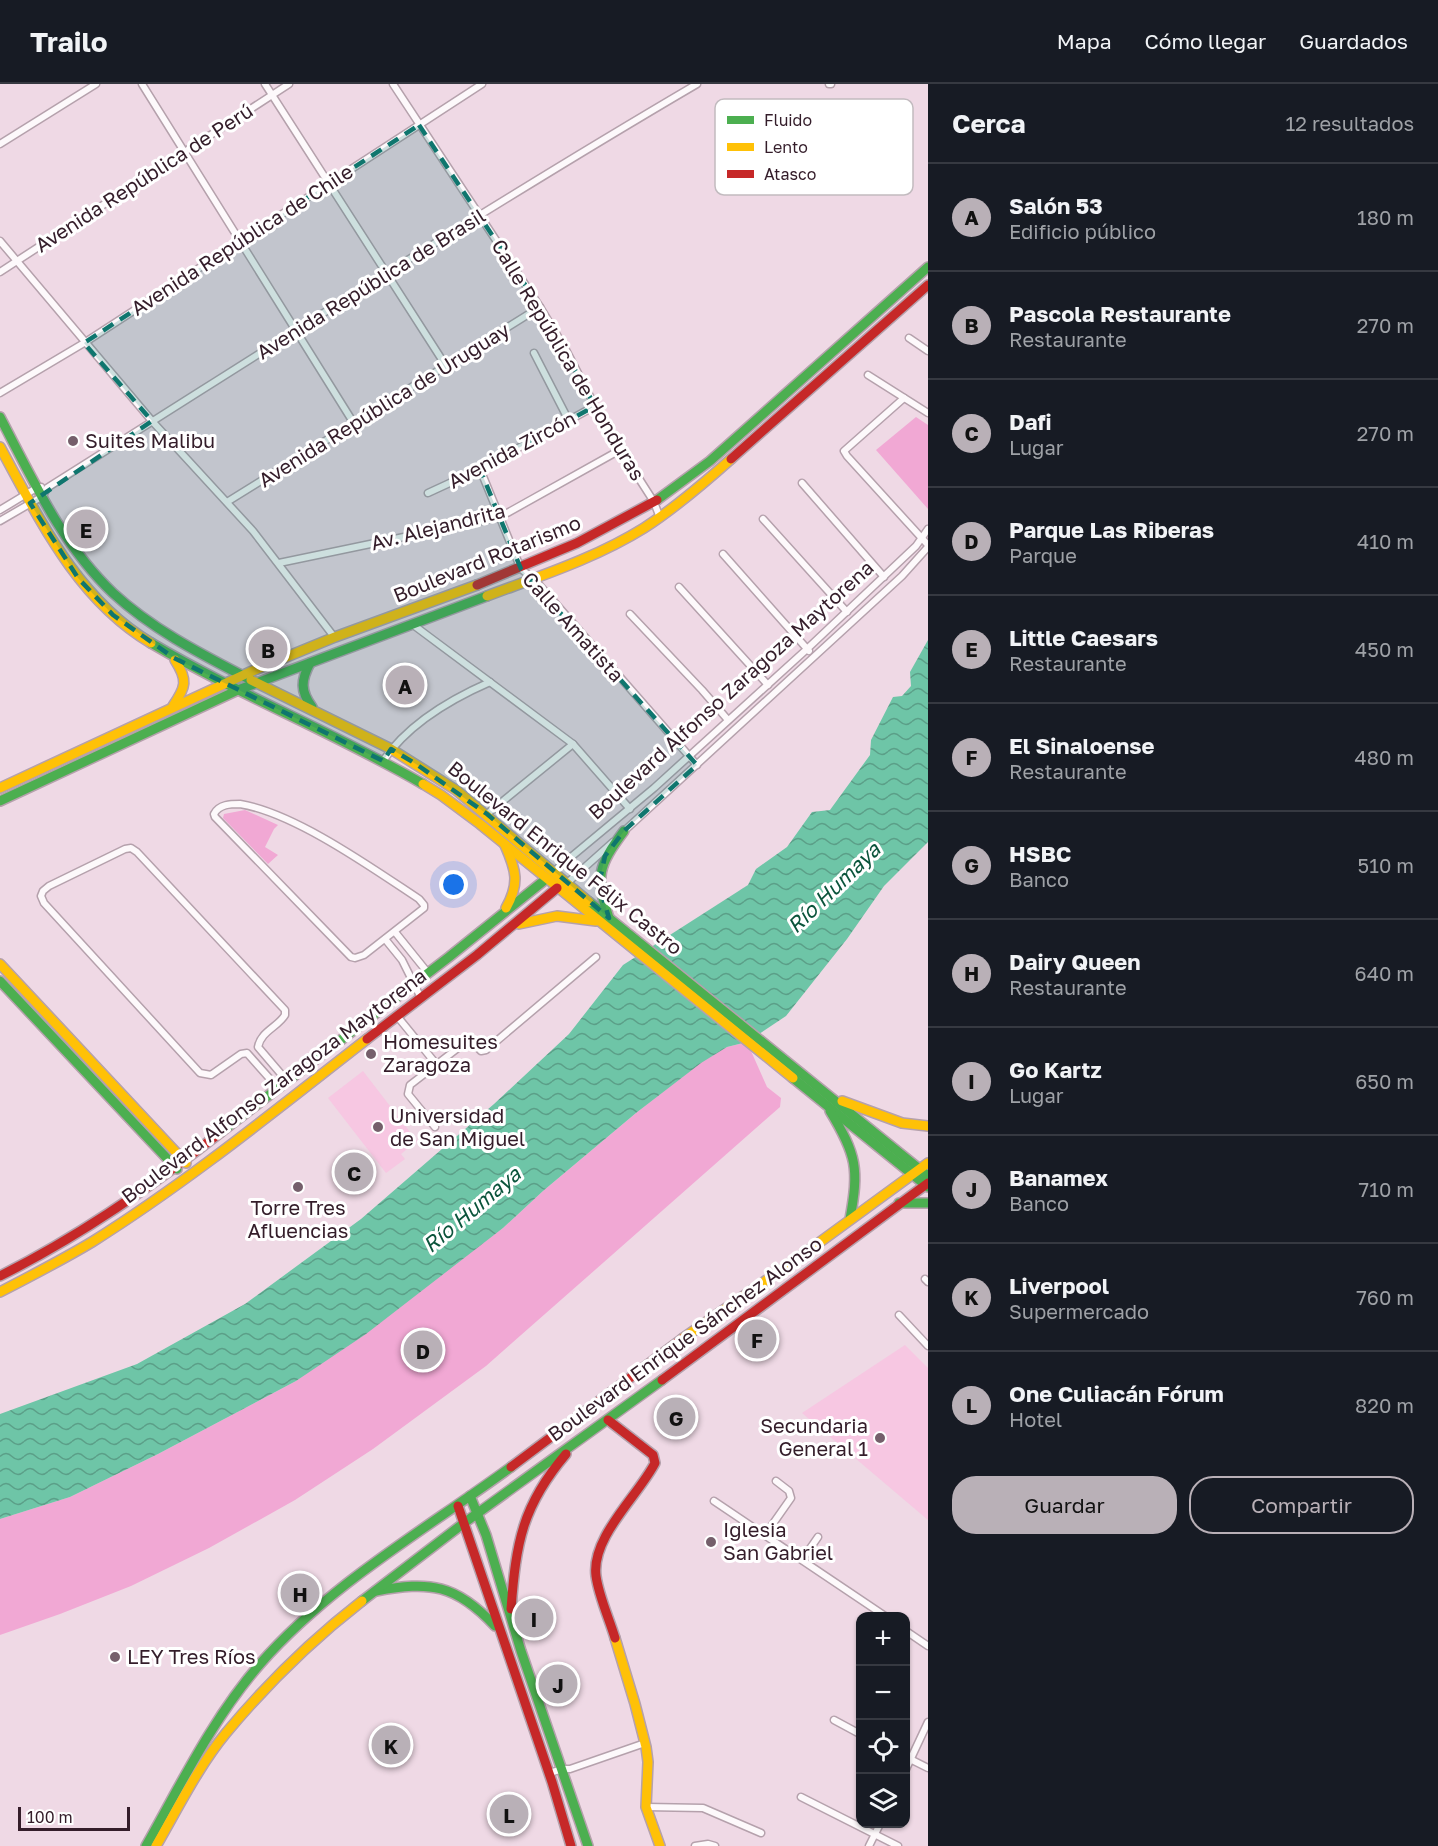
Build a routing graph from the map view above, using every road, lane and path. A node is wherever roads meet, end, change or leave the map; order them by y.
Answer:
1 (96, 84) edge
2 (142, 84) edge
3 (265, 84) edge
4 (289, 84) edge
5 (393, 84) edge
6 (482, 84) edge
7 (697, 84) edge
8 (272, 95) junction
9 (419, 125) junction
10 (0, 144) edge
11 (184, 152) junction
12 (328, 183) junction
13 (479, 216) junction
14 (0, 241) edge
15 (241, 242) junction
16 (16, 261) junction
17 (928, 267) edge
18 (0, 272) edge
19 (387, 274) junction
20 (928, 285) edge
21 (540, 307) junction
22 (297, 331) junction
23 (909, 338) dead end
24 (84, 343) junction
25 (928, 351) edge
26 (831, 352) junction
27 (534, 353) dead end
28 (841, 363) junction
29 (446, 366) junction
30 (868, 375) dead end
31 (0, 393) edge
32 (904, 398) junction
33 (595, 406) junction
34 (928, 413) edge
35 (0, 417) edge
36 (152, 421) junction
37 (569, 421) junction
38 (354, 422) junction
39 (0, 447) edge
40 (620, 450) junction
41 (480, 469) junction
42 (802, 483) dead end
43 (43, 490) junction
44 (428, 493) dead end
45 (27, 499) junction
46 (227, 502) junction
47 (654, 502) junction
48 (0, 510) edge
49 (500, 517) junction
50 (660, 518) junction
51 (763, 519) dead end
52 (0, 521) edge
53 (928, 529) edge
54 (922, 539) junction
55 (928, 546) edge
56 (723, 554) dead end
57 (279, 564) junction
58 (520, 568) junction
59 (884, 576) junction
60 (535, 580) junction
61 (678, 587) dead end
62 (847, 612) junction
63 (630, 614) dead end
64 (412, 624) junction
65 (335, 638) junction
66 (807, 649) junction
67 (814, 656) junction
68 (174, 658) junction
69 (310, 663) junction
70 (243, 675) junction
71 (260, 682) junction
72 (490, 682) junction
73 (223, 683) junction
74 (768, 685) junction
75 (238, 690) junction
76 (172, 706) junction
77 (313, 709) junction
78 (728, 720) junction
79 (573, 744) junction
80 (391, 749) junction
81 (688, 757) junction
82 (56, 761) junction
83 (383, 761) junction
84 (697, 765) junction
85 (63, 772) junction
86 (0, 788) edge
87 (0, 801) edge
88 (630, 809) junction
89 (487, 814) junction
90 (624, 831) junction
91 (504, 843) junction
92 (549, 876) junction
93 (566, 884) junction
94 (557, 888) junction
95 (502, 915) junction
96 (609, 918) junction
97 (599, 922) junction
98 (514, 926) junction
99 (395, 932) junction
100 (626, 936) junction
101 (385, 939) junction
102 (411, 953) junction
103 (596, 957) dead end
104 (402, 960) junction
105 (0, 964) edge
106 (428, 973) junction
107 (0, 981) edge
108 (413, 984) junction
109 (421, 998) junction
110 (397, 1016) junction
111 (436, 1065) junction
112 (287, 1081) junction
113 (278, 1088) junction
114 (828, 1099) junction
115 (928, 1126) edge
116 (435, 1127) dead end
117 (183, 1161) junction
118 (928, 1163) edge
119 (174, 1166) junction
120 (194, 1172) junction
121 (915, 1172) junction
122 (184, 1178) junction
123 (927, 1183) edge
124 (899, 1203) junction
125 (928, 1203) edge
126 (850, 1219) junction
127 (11, 1271) junction
128 (0, 1276) edge
129 (18, 1284) junction
130 (0, 1292) edge
131 (899, 1315) dead end
132 (928, 1346) edge
133 (608, 1420) junction
134 (578, 1441) junction
135 (776, 1481) dead end
136 (470, 1496) junction
137 (714, 1501) dead end
138 (458, 1506) junction
139 (478, 1513) junction
140 (464, 1523) junction
141 (765, 1535) junction
142 (818, 1537) dead end
143 (802, 1560) junction
144 (371, 1592) junction
145 (878, 1612) edge
146 (511, 1614) junction
147 (499, 1630) junction
148 (910, 1634) edge
149 (928, 1646) edge
150 (834, 1720) dead end
151 (928, 1722) edge
152 (856, 1731) edge
153 (645, 1743) junction
154 (910, 1754) edge
155 (910, 1759) edge
156 (928, 1768) edge
157 (566, 1771) junction
158 (550, 1778) junction
159 (801, 1797) dead end
160 (646, 1806) junction
161 (160, 1828) junction
162 (878, 1828) edge
163 (761, 1833) dead end
164 (874, 1835) junction
165 (146, 1846) edge
166 (156, 1846) edge
167 (571, 1846) edge
168 (588, 1846) edge
169 (660, 1846) edge
170 (696, 1846) edge
171 (715, 1846) edge
172 (868, 1846) edge
173 (898, 1846) edge

1 - 10 street
2 - 11 street
3 - 8 street
4 - 8 street, Avenida República de Perú
5 - 9 street, Calle República de Honduras
6 - 9 street, Avenida República de Chile
7 - 13 street, Avenida República de Brasil
8 - 11 street, Avenida República de Perú
8 - 12 street
9 - 12 street, Avenida República de Chile
9 - 13 street, Calle República de Honduras
11 - 15 street
11 - 16 street, Avenida República de Perú
12 - 15 street, Avenida República de Chile
12 - 19 street
13 - 19 street, Avenida República de Brasil
13 - 21 street, Calle República de Honduras
14 - 16 street
15 - 22 street
15 - 24 street, Avenida República de Chile
16 - 18 street, Avenida República de Perú
16 - 24 street
17 - 26 main road, Boulevard Rotarismo
19 - 22 street, Avenida República de Brasil
19 - 29 street
20 - 28 main road, Boulevard Rotarismo
21 - 29 street, Avenida República de Uruguay
21 - 33 street, Calle República de Honduras
22 - 36 street, Avenida República de Brasil
22 - 38 street
23 - 25 street
24 - 31 street, Avenida República de Chile
24 - 36 street
26 - 28 main road
26 - 47 main road, Boulevard Rotarismo
27 - 37 street
28 - 50 main road, Boulevard Rotarismo
29 - 38 street, Avenida República de Uruguay
30 - 32 street
32 - 34 street
32 - 54 street
33 - 37 street, Avenida Zircón
33 - 40 street, Calle República de Honduras
35 - 43 main road, Boulevard Enrique Félix Castro
36 - 43 street, Avenida República de Brasil
36 - 46 street
37 - 41 street, Avenida Zircón
38 - 46 street, Avenida República de Uruguay
39 - 45 main road, Boulevard Enrique Félix Castro
40 - 47 street, Calle República de Honduras
40 - 49 street, Av. Alejandrita
41 - 44 street, Avenida Zircón
41 - 49 street, Calle Amatista
42 - 59 street
43 - 45 street, Avenida República de Brasil
43 - 70 main road, Boulevard Enrique Félix Castro
45 - 48 street, Avenida República de Brasil
45 - 52 street, Avenida República de Brasil
45 - 68 main road, Boulevard Enrique Félix Castro
46 - 57 street
47 - 50 street, Calle República de Honduras
47 - 58 main road, Boulevard Rotarismo
49 - 57 street, Av. Alejandrita
49 - 58 street, Calle Amatista
50 - 60 main road, Boulevard Rotarismo
51 - 62 street
53 - 54 street, Boulevard Alfonso Zaragoza Maytorena
54 - 55 street
54 - 59 street, Boulevard Alfonso Zaragoza Maytorena
55 - 67 street, Boulevard Alfonso Zaragoza Maytorena
56 - 66 street
57 - 65 street
58 - 60 street, Calle Amatista
58 - 65 main road, Boulevard Rotarismo
59 - 62 street, Boulevard Alfonso Zaragoza Maytorena
60 - 64 main road, Boulevard Rotarismo
60 - 81 street, Calle Amatista
61 - 74 street
62 - 66 street, Boulevard Alfonso Zaragoza Maytorena
63 - 78 street
64 - 69 main road, Boulevard Rotarismo
64 - 72 street
65 - 70 main road, Boulevard Rotarismo
66 - 67 street
66 - 74 street, Boulevard Alfonso Zaragoza Maytorena
67 - 84 street, Boulevard Alfonso Zaragoza Maytorena
68 - 73 main road, Boulevard Enrique Félix Castro
68 - 76 main road
69 - 71 main road, Boulevard Rotarismo
69 - 77 main road
70 - 71 main road, Boulevard Enrique Félix Castro
70 - 73 main road, Boulevard Rotarismo
71 - 75 main road, Boulevard Rotarismo
71 - 77 main road, Boulevard Enrique Félix Castro
72 - 79 street
72 - 80 street
73 - 75 main road, Boulevard Enrique Félix Castro
73 - 76 main road, Boulevard Rotarismo
74 - 78 street, Boulevard Alfonso Zaragoza Maytorena
75 - 83 main road, Boulevard Enrique Félix Castro
75 - 85 main road, Boulevard Rotarismo
76 - 82 main road, Boulevard Rotarismo
77 - 80 main road, Boulevard Enrique Félix Castro
78 - 81 street, Boulevard Alfonso Zaragoza Maytorena
79 - 88 street
79 - 89 street
80 - 83 street
80 - 89 main road, Boulevard Enrique Félix Castro
81 - 84 street, Calle Amatista
81 - 88 street, Boulevard Alfonso Zaragoza Maytorena
82 - 85 main road
82 - 86 main road, Boulevard Rotarismo
83 - 91 main road, Boulevard Enrique Félix Castro
84 - 90 street, Boulevard Alfonso Zaragoza Maytorena
85 - 87 main road, Boulevard Rotarismo
88 - 92 street, Boulevard Alfonso Zaragoza Maytorena
89 - 92 main road, Boulevard Enrique Félix Castro
90 - 93 street, Boulevard Alfonso Zaragoza Maytorena
90 - 96 main road
91 - 92 main road, Boulevard Enrique Félix Castro
91 - 95 main road
92 - 93 main road, Boulevard Enrique Félix Castro
92 - 94 main road, Boulevard Enrique Félix Castro
92 - 95 main road, Boulevard Alfonso Zaragoza Maytorena
93 - 96 main road, Boulevard Enrique Félix Castro
94 - 97 main road, Boulevard Enrique Félix Castro
94 - 98 main road, Boulevard Alfonso Zaragoza Maytorena
95 - 106 main road, Boulevard Alfonso Zaragoza Maytorena
96 - 100 main road, Boulevard Enrique Félix Castro
97 - 98 main road
97 - 100 main road, Boulevard Enrique Félix Castro
98 - 109 main road, Boulevard Alfonso Zaragoza Maytorena
99 - 101 street
99 - 101 street
99 - 102 street
100 - 114 main road, Boulevard Enrique Félix Castro
101 - 104 street
102 - 104 street
102 - 106 street
103 - 111 street
104 - 108 street
105 - 117 main road
106 - 108 main road, Boulevard Alfonso Zaragoza Maytorena
107 - 119 main road
108 - 109 street
108 - 112 main road, Boulevard Alfonso Zaragoza Maytorena
109 - 110 main road, Boulevard Alfonso Zaragoza Maytorena
110 - 111 street
110 - 120 main road, Boulevard Alfonso Zaragoza Maytorena
111 - 116 street
112 - 113 main road, Boulevard Alfonso Zaragoza Maytorena
112 - 113 street
113 - 117 main road, Boulevard Alfonso Zaragoza Maytorena
114 - 115 main road
114 - 121 main road, Boulevard Enrique Félix Castro
114 - 126 main road
117 - 119 main road, Boulevard Alfonso Zaragoza Maytorena
117 - 120 main road
118 - 121 main road, Boulevard Enrique Sánchez Alonso
119 - 122 main road
119 - 127 main road, Boulevard Alfonso Zaragoza Maytorena
120 - 122 main road, Boulevard Alfonso Zaragoza Maytorena
121 - 123 main road, Boulevard Enrique Félix Castro
121 - 126 main road, Boulevard Enrique Sánchez Alonso
122 - 129 main road, Boulevard Alfonso Zaragoza Maytorena
123 - 124 main road, Boulevard Enrique Sánchez Alonso
124 - 125 main road
124 - 133 main road, Boulevard Enrique Sánchez Alonso
126 - 136 main road, Boulevard Enrique Sánchez Alonso
127 - 128 main road, Boulevard Alfonso Zaragoza Maytorena
127 - 129 main road
129 - 130 main road, Boulevard Alfonso Zaragoza Maytorena
131 - 132 street
133 - 134 main road, Boulevard Enrique Sánchez Alonso
133 - 153 main road
134 - 139 main road, Boulevard Enrique Sánchez Alonso
134 - 146 main road
135 - 141 street
136 - 138 main road, Boulevard Enrique Sánchez Alonso
136 - 139 main road
137 - 141 street
138 - 140 main road
138 - 161 main road, Boulevard Enrique Sánchez Alonso
139 - 140 main road, Boulevard Enrique Sánchez Alonso
139 - 146 main road
140 - 144 main road, Boulevard Enrique Sánchez Alonso
140 - 147 main road
141 - 143 street
142 - 143 street
143 - 145 street
144 - 147 main road
144 - 161 main road, Boulevard Enrique Sánchez Alonso
146 - 157 main road
147 - 158 main road
148 - 149 street
150 - 152 street
151 - 154 street
153 - 157 street
153 - 160 main road
155 - 156 street
157 - 158 street
157 - 168 main road
158 - 167 main road
159 - 164 street
160 - 163 street
160 - 169 main road
161 - 165 main road
161 - 166 main road
162 - 164 street
164 - 172 street
164 - 173 street
170 - 171 street

